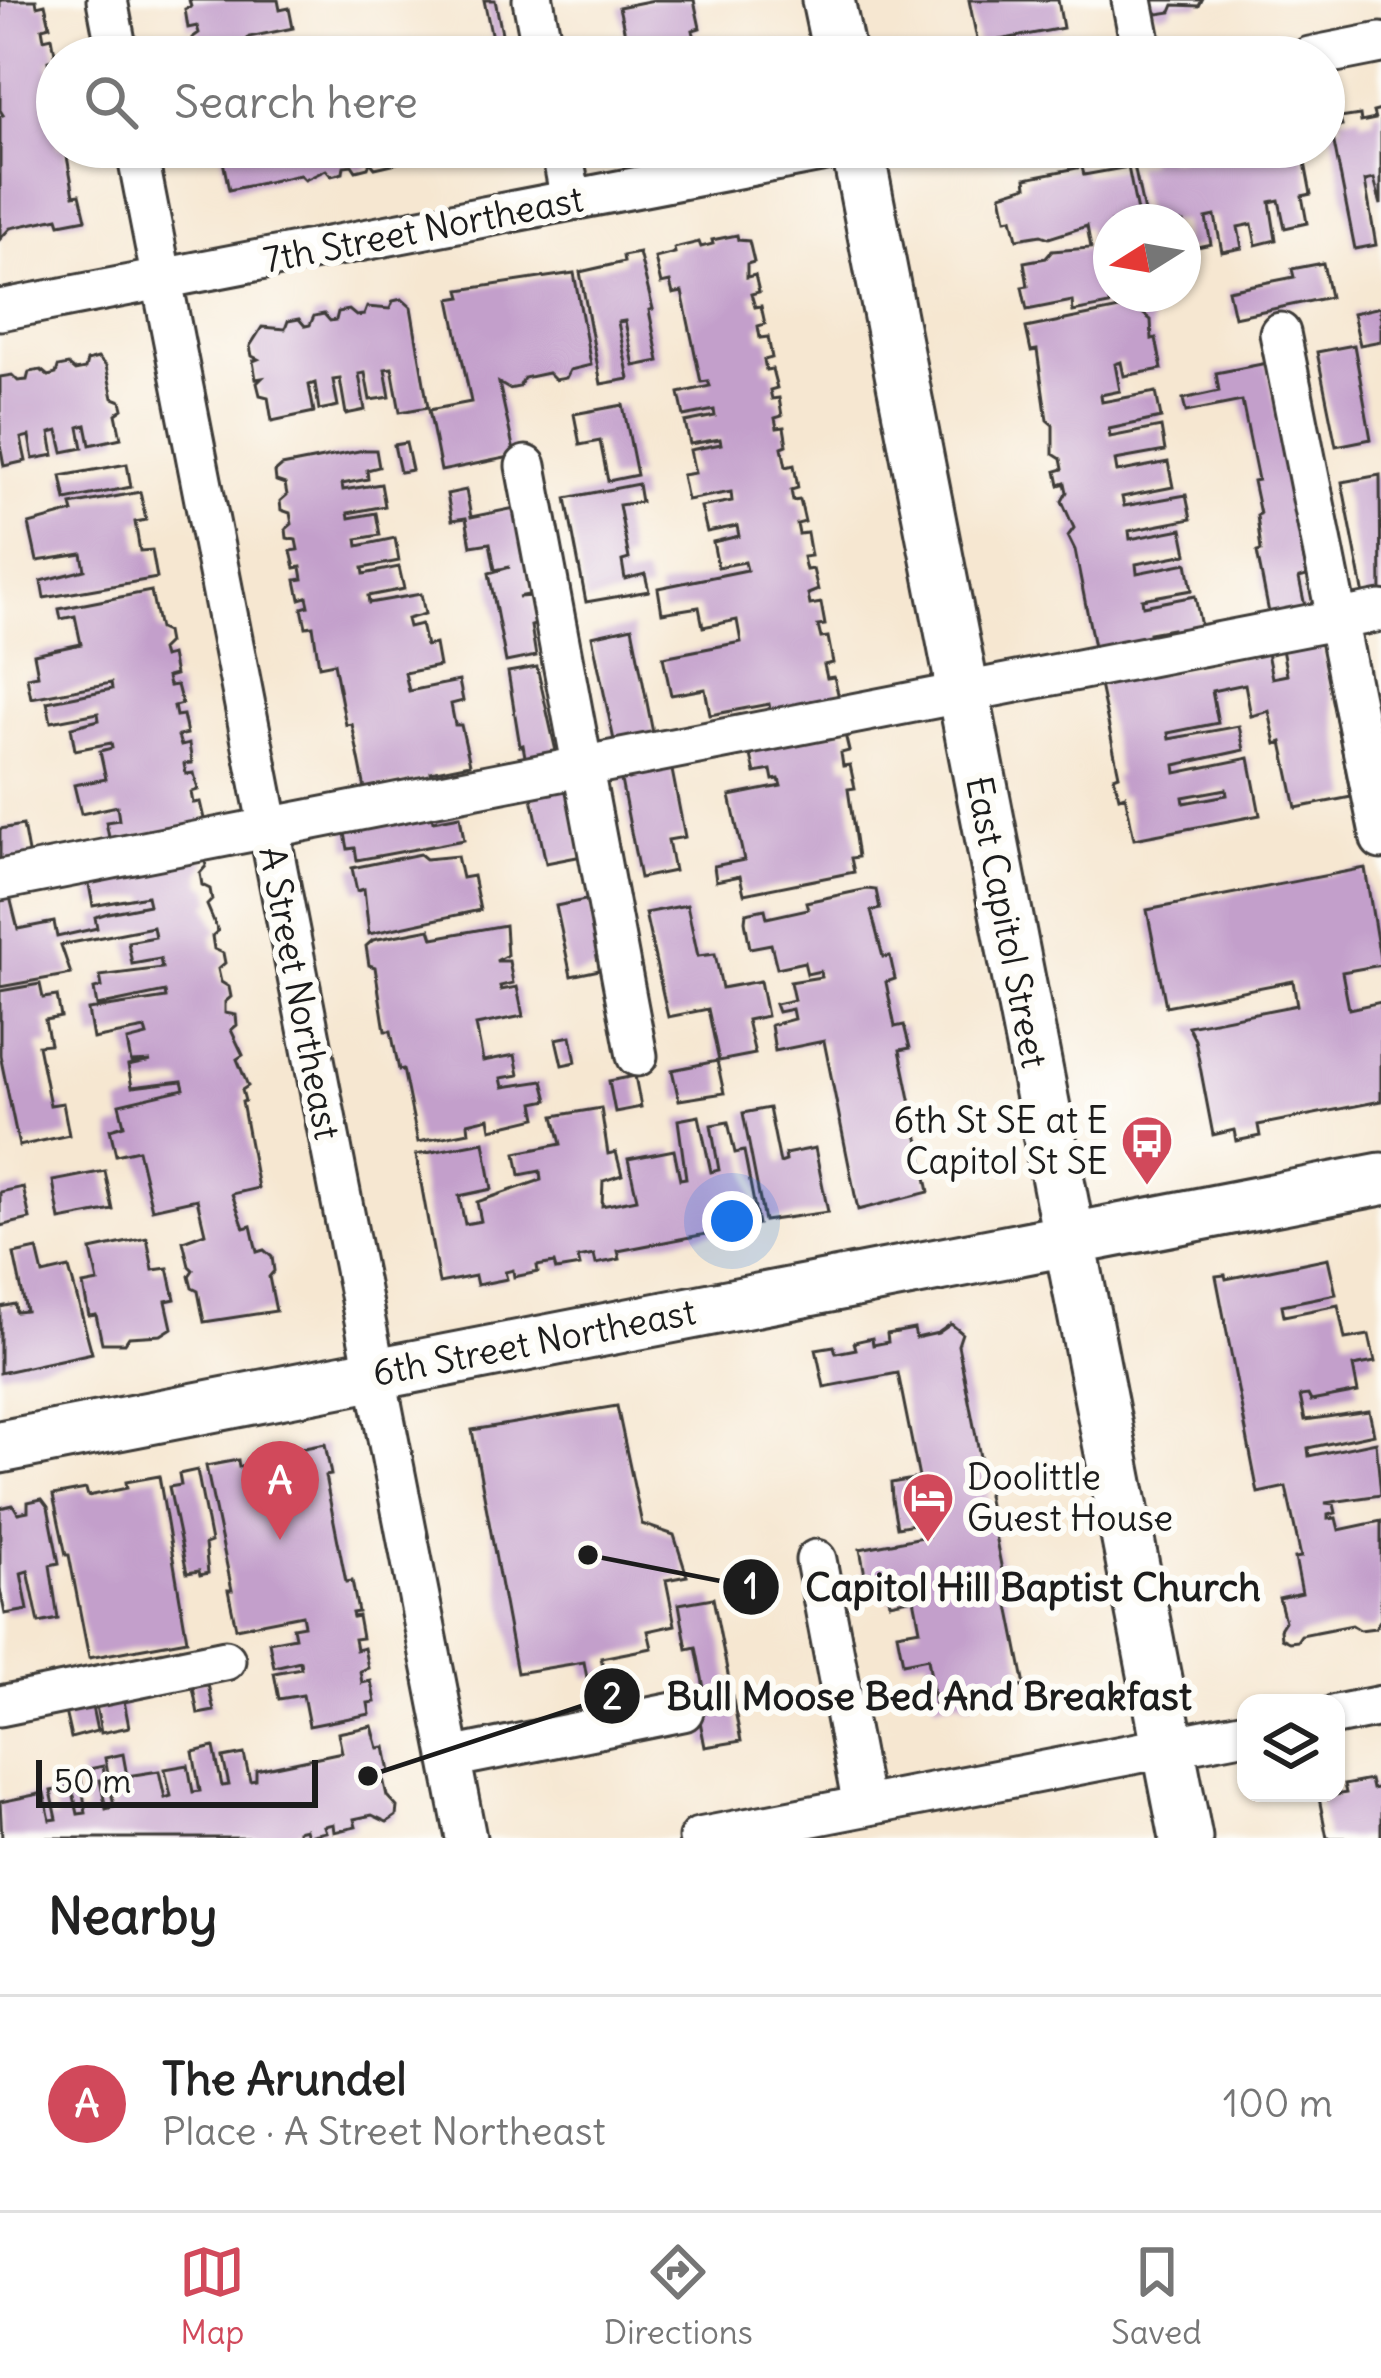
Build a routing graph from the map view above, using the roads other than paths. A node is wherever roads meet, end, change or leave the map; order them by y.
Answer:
1 (107, 0) edge
2 (532, 0) edge
3 (828, 0) edge
4 (1132, 0) edge
5 (114, 36) edge
6 (540, 36) edge
7 (836, 36) edge
8 (1139, 36) edge
9 (1381, 43) edge
10 (1345, 50) edge
11 (140, 168) edge
12 (565, 168) edge
13 (738, 168) edge
14 (861, 168) edge
15 (572, 200) junction
16 (161, 280) junction
17 (0, 310) edge
18 (1280, 333) dead end
19 (526, 466) dead end
20 (1381, 611) edge
21 (1336, 620) junction
22 (963, 692) junction
23 (583, 766) junction
24 (267, 827) junction
25 (1381, 839) edge
26 (0, 880) edge
27 (637, 1056) dead end
28 (1381, 1178) edge
29 (1068, 1239) junction
30 (374, 1373) junction
31 (0, 1447) edge
32 (816, 1560) dead end
33 (225, 1660) dead end
34 (0, 1706) edge
35 (1381, 1706) edge
36 (683, 1712) dead end
37 (1345, 1713) edge
38 (1237, 1734) edge
39 (1168, 1748) junction
40 (450, 1758) junction
41 (863, 1806) junction
42 (466, 1838) edge
43 (699, 1838) edge
44 (1186, 1838) edge

1 - 5 street
2 - 6 street
3 - 7 main road
4 - 8 street
9 - 10 street
11 - 16 street, A Street Northeast
12 - 15 street
13 - 15 street, 7th Street Northeast
14 - 22 main road, East Capitol Street
15 - 16 street, 7th Street Northeast
16 - 17 street, 7th Street Northeast
16 - 24 street, A Street Northeast
18 - 21 street
19 - 23 street
20 - 21 street
21 - 22 street
21 - 25 street
22 - 23 street
22 - 29 main road, East Capitol Street
23 - 24 street
23 - 27 street
24 - 26 street
24 - 30 street, A Street Northeast
28 - 29 main road, 6th Street Northeast
29 - 30 main road, 6th Street Northeast
29 - 39 main road, East Capitol Street
30 - 31 main road, 6th Street Northeast
30 - 40 street, A Street Northeast
32 - 41 street
33 - 34 street
35 - 37 street
36 - 40 street
38 - 39 street
39 - 41 street
39 - 44 main road, East Capitol Street
40 - 42 street, A Street Northeast
41 - 43 street

